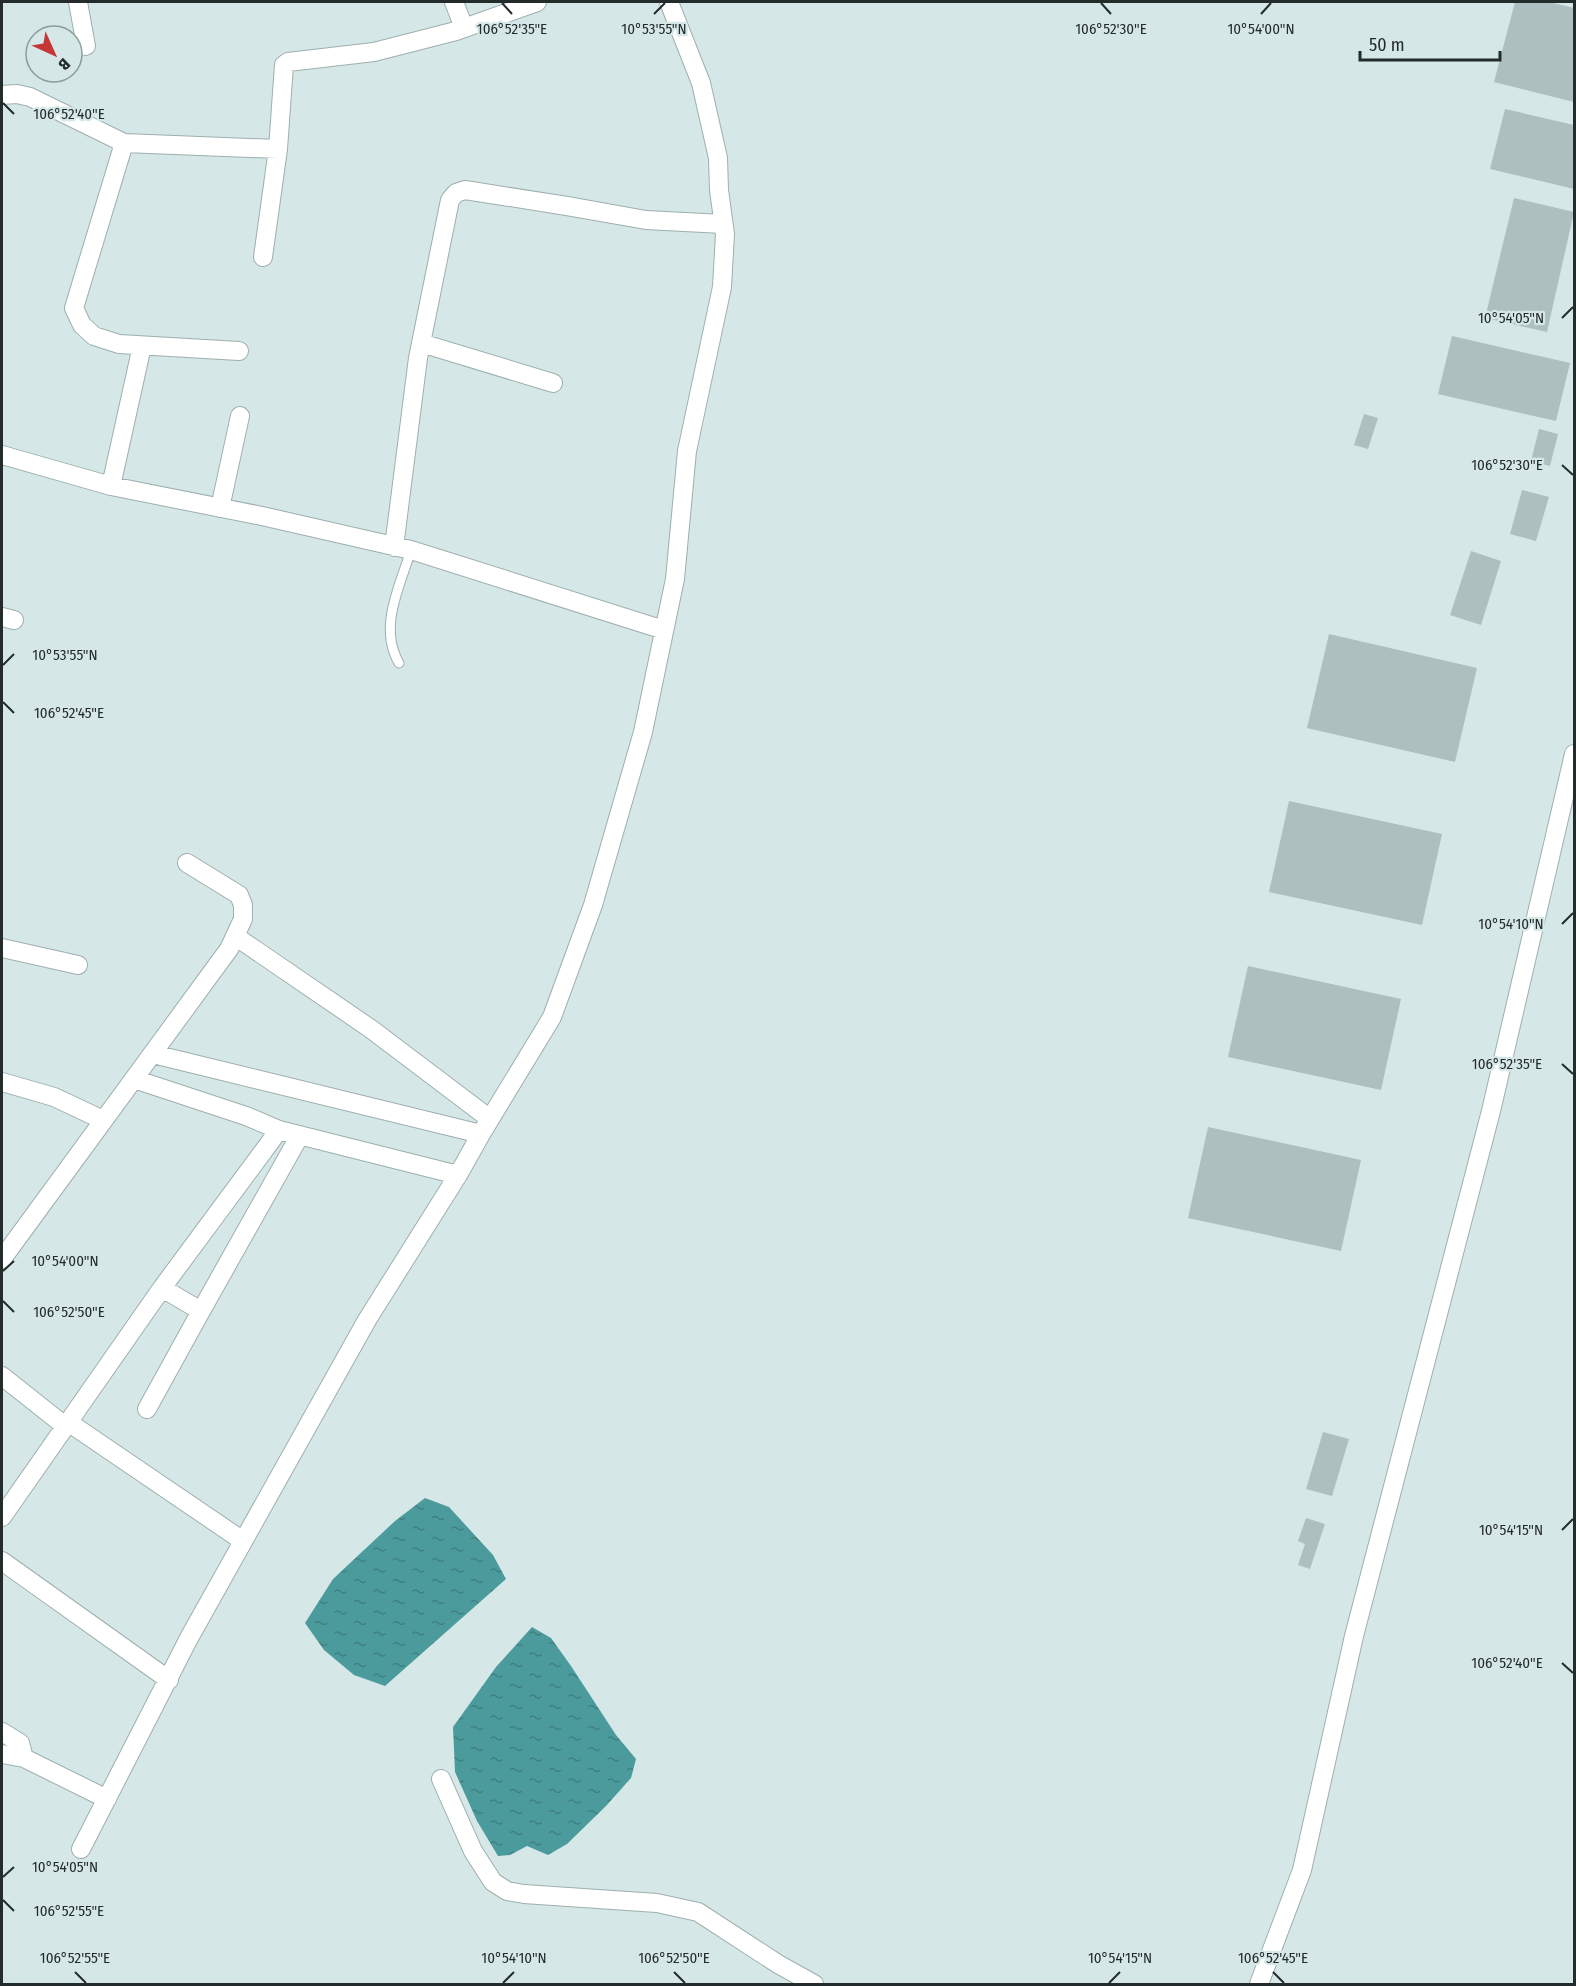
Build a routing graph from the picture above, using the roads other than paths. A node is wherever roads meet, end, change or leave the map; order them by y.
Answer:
1 (78, 2) edge
2 (454, 2) edge
3 (537, 2) edge
4 (669, 2) edge
5 (464, 28) junction
6 (86, 46) dead end
7 (2, 95) edge
8 (124, 143) junction
9 (278, 149) junction
10 (723, 224) junction
11 (263, 257) dead end
12 (422, 343) junction
13 (142, 346) junction
14 (239, 351) dead end
15 (553, 383) dead end
16 (240, 416) dead end
17 (2, 455) edge
18 (111, 486) junction
19 (220, 508) junction
20 (403, 549) junction
21 (664, 630) junction
22 (399, 663) dead end
23 (1575, 754) edge
24 (187, 863) dead end
25 (234, 936) junction
26 (2, 948) edge
27 (78, 965) dead end
28 (153, 1054) junction
29 (134, 1079) junction
30 (2, 1082) edge
31 (103, 1120) junction
32 (485, 1127) junction
33 (279, 1130) junction
34 (300, 1135) junction
35 (459, 1175) junction
36 (2, 1259) edge
37 (162, 1288) junction
38 (201, 1311) junction
39 (2, 1376) edge
40 (147, 1409) dead end
41 (67, 1424) junction
42 (2, 1517) edge
43 (243, 1541) junction
44 (2, 1561) edge
45 (169, 1680) junction
46 (2, 1732) edge
47 (2, 1754) edge
48 (24, 1758) junction
49 (441, 1779) dead end
50 (107, 1799) junction
51 (81, 1848) dead end
52 (814, 1984) edge
53 (1259, 1984) edge

1 - 6 street
2 - 5 street
3 - 5 street
4 - 10 street
5 - 9 street
7 - 8 street
8 - 9 street
8 - 13 street
9 - 11 street
10 - 12 street
10 - 21 street
12 - 15 street
12 - 20 street
13 - 14 street
13 - 18 street
16 - 19 street
17 - 18 street
18 - 19 street
19 - 20 street
20 - 21 street
20 - 22 lane
21 - 32 street
23 - 53 street
24 - 25 street
25 - 28 street
25 - 32 street
26 - 27 street
28 - 29 street
28 - 32 street
29 - 31 street
29 - 33 street
30 - 31 street
31 - 36 street
32 - 35 street
33 - 34 street
33 - 37 street
34 - 35 street
34 - 38 street
35 - 43 street
37 - 38 street
37 - 41 street
38 - 40 street
39 - 41 street
41 - 42 street
41 - 43 street
43 - 45 street
44 - 45 street
45 - 50 street
46 - 48 street
47 - 48 street
48 - 50 street
49 - 52 street
50 - 51 street

